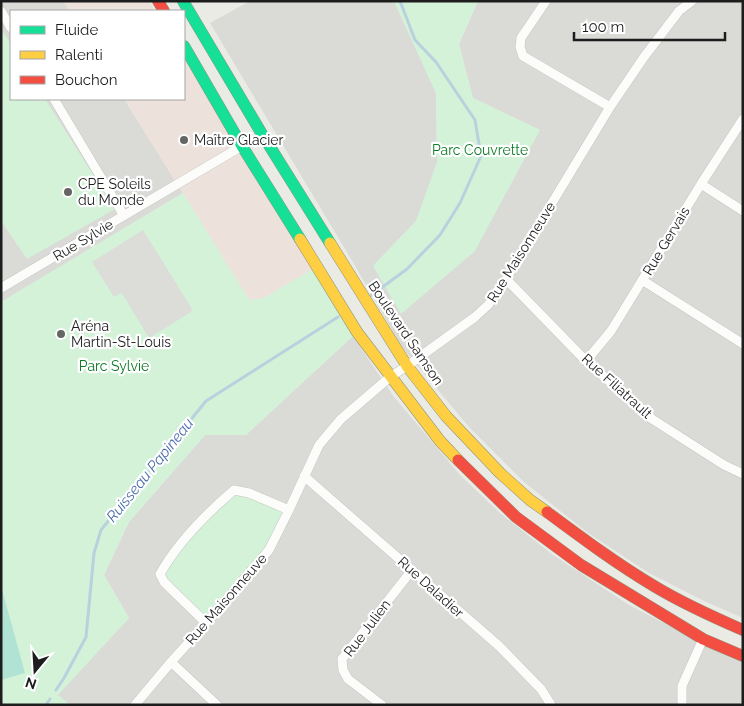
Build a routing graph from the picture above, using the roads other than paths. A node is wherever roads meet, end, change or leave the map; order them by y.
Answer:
1 (183, 1) edge
2 (546, 1) edge
3 (692, 1) edge
4 (1, 12) edge
5 (10, 26) edge
6 (185, 48) edge
7 (55, 100) edge
8 (610, 107) junction
9 (743, 119) edge
10 (242, 146) junction
11 (701, 184) junction
12 (743, 211) edge
13 (124, 216) junction
14 (506, 279) junction
15 (642, 280) junction
16 (1, 288) edge
17 (743, 344) edge
18 (586, 361) junction
19 (407, 366) junction
20 (390, 377) junction
21 (743, 474) edge
22 (304, 476) junction
23 (289, 510) junction
24 (412, 570) junction
25 (206, 623) junction
26 (743, 630) edge
27 (703, 639) junction
28 (743, 656) edge
29 (171, 662) junction
30 (135, 705) edge
31 (217, 705) edge
32 (382, 705) edge
33 (551, 705) edge
34 (682, 705) edge

1 - 19 street, Boulevard Samson
2 - 8 street
3 - 8 street, Rue Maisonneuve
4 - 5 street
6 - 10 street
7 - 13 street
8 - 14 street, Rue Maisonneuve
9 - 11 street, Rue Gervais
10 - 13 street, Rue Sylvie
10 - 20 street
11 - 12 street
11 - 15 street, Rue Gervais
13 - 16 street, Rue Sylvie
14 - 18 street, Rue Filiatrault
14 - 19 street, Rue Maisonneuve
15 - 17 street
15 - 18 street, Rue Gervais
18 - 21 street, Rue Filiatrault
19 - 20 street, Rue Maisonneuve
19 - 26 street, Boulevard Samson
20 - 22 street, Rue Maisonneuve
20 - 27 street
22 - 23 street, Rue Maisonneuve
22 - 24 street, Rue Daladier
23 - 25 street, Rue Maisonneuve
23 - 25 street
24 - 32 street, Rue Julien
24 - 33 street, Rue Daladier
25 - 29 street, Rue Maisonneuve
27 - 28 street
27 - 34 street
29 - 30 street, Rue Maisonneuve
29 - 31 street

